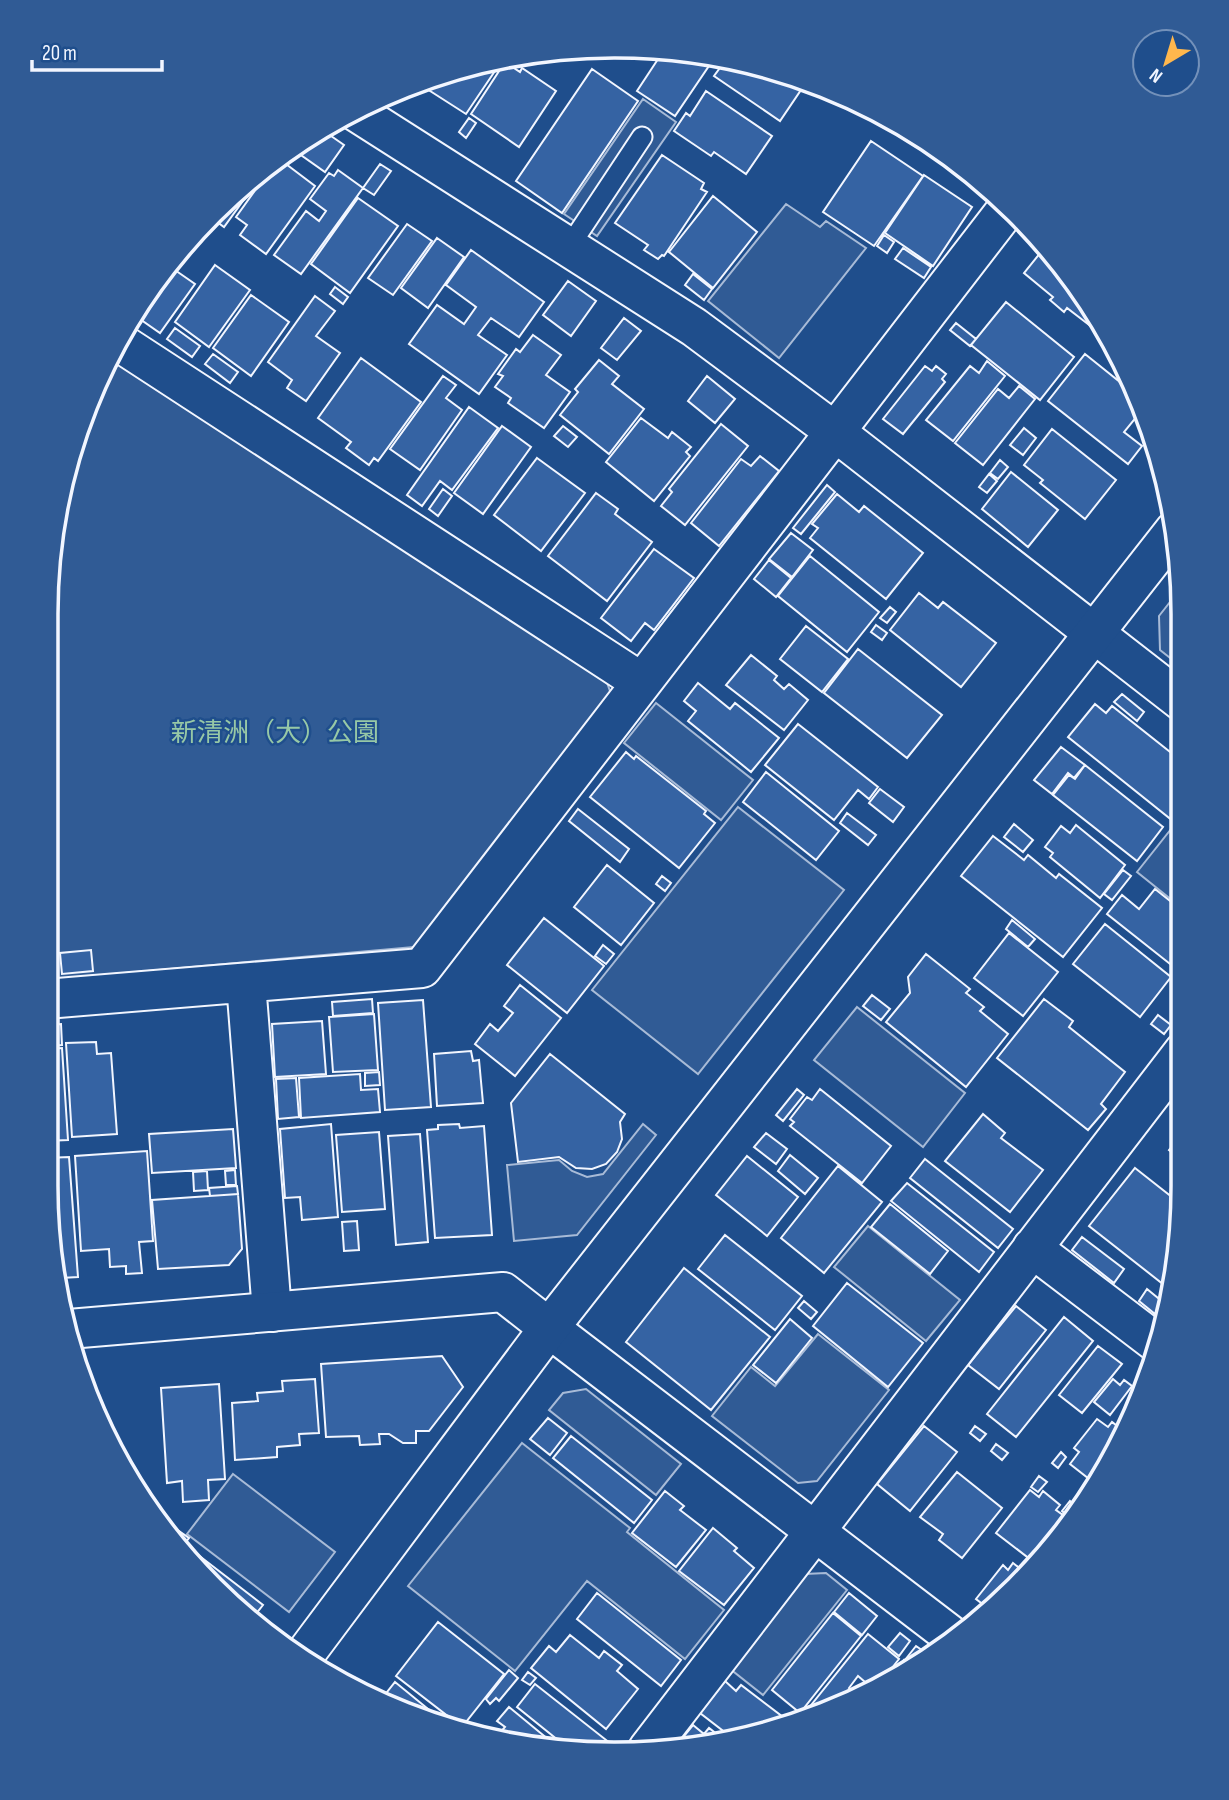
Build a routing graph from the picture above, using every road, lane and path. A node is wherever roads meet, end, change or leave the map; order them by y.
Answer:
1 (364, 117) edge
2 (642, 137) dead end
3 (1002, 215) edge
4 (569, 247) junction
5 (126, 347) edge
6 (834, 431) junction
7 (1166, 542) edge
8 (1094, 634) junction
9 (641, 682) junction
10 (1171, 693) edge
11 (246, 983) junction
12 (58, 998) edge
13 (1171, 1068) edge
14 (1032, 1248) junction
15 (272, 1312) junction
16 (77, 1328) edge
17 (549, 1328) junction
18 (1150, 1338) edge
19 (815, 1530) junction
20 (946, 1632) edge
21 (308, 1650) edge
22 (654, 1741) edge

1 - 4 street
2 - 4 lane
3 - 6 street
4 - 6 street
5 - 9 street
6 - 8 street
6 - 9 street
7 - 8 street
8 - 10 street
8 - 17 street
9 - 11 street
11 - 12 street
11 - 15 street
13 - 14 street
14 - 18 street
14 - 19 street
15 - 16 street
15 - 17 street
17 - 19 street
17 - 21 street
19 - 20 street
19 - 22 street

